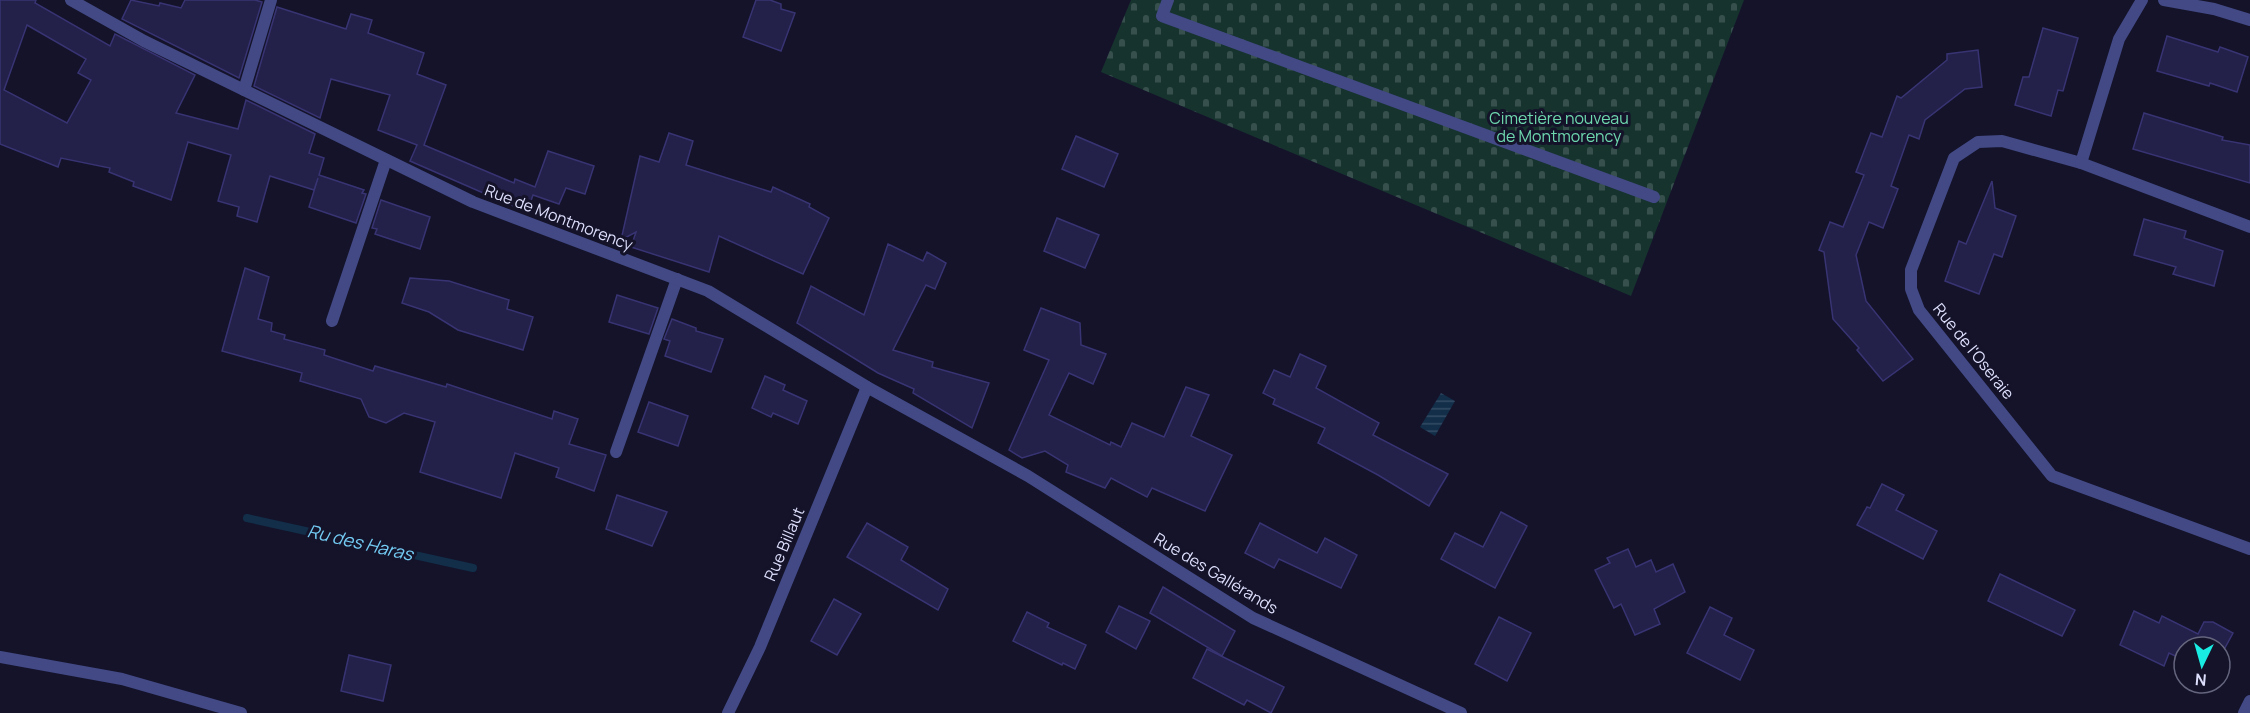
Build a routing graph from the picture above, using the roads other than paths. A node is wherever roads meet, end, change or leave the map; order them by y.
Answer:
1 (71, 0) edge
2 (271, 0) edge
3 (1168, 0) edge
4 (2142, 0) edge
5 (2164, 0) edge
6 (2250, 20) edge
7 (243, 90) junction
8 (386, 160) junction
9 (2081, 163) junction
10 (1654, 197) dead end
11 (2250, 227) edge
12 (677, 279) junction
13 (332, 321) dead end
14 (867, 387) junction
15 (616, 452) dead end
16 (1028, 476) joint
17 (2250, 549) edge
18 (0, 657) edge
19 (2250, 701) edge
20 (241, 713) edge
21 (728, 713) edge
22 (1461, 713) edge
23 (2244, 713) edge

1 - 7 street, Rue de Montmorency
2 - 7 street
3 - 10 street
4 - 9 street
5 - 6 street
7 - 8 street, Rue de Montmorency
8 - 12 street, Rue de Montmorency
8 - 13 street
9 - 11 street, Rue de l'Oseraie
9 - 17 street, Rue de l'Oseraie
12 - 14 street, Rue de Montmorency
12 - 15 street
14 - 16 street, Rue de Montmorency
14 - 21 street, Rue Billaut
16 - 22 street, Rue des Gallérands
18 - 20 street
19 - 23 street

